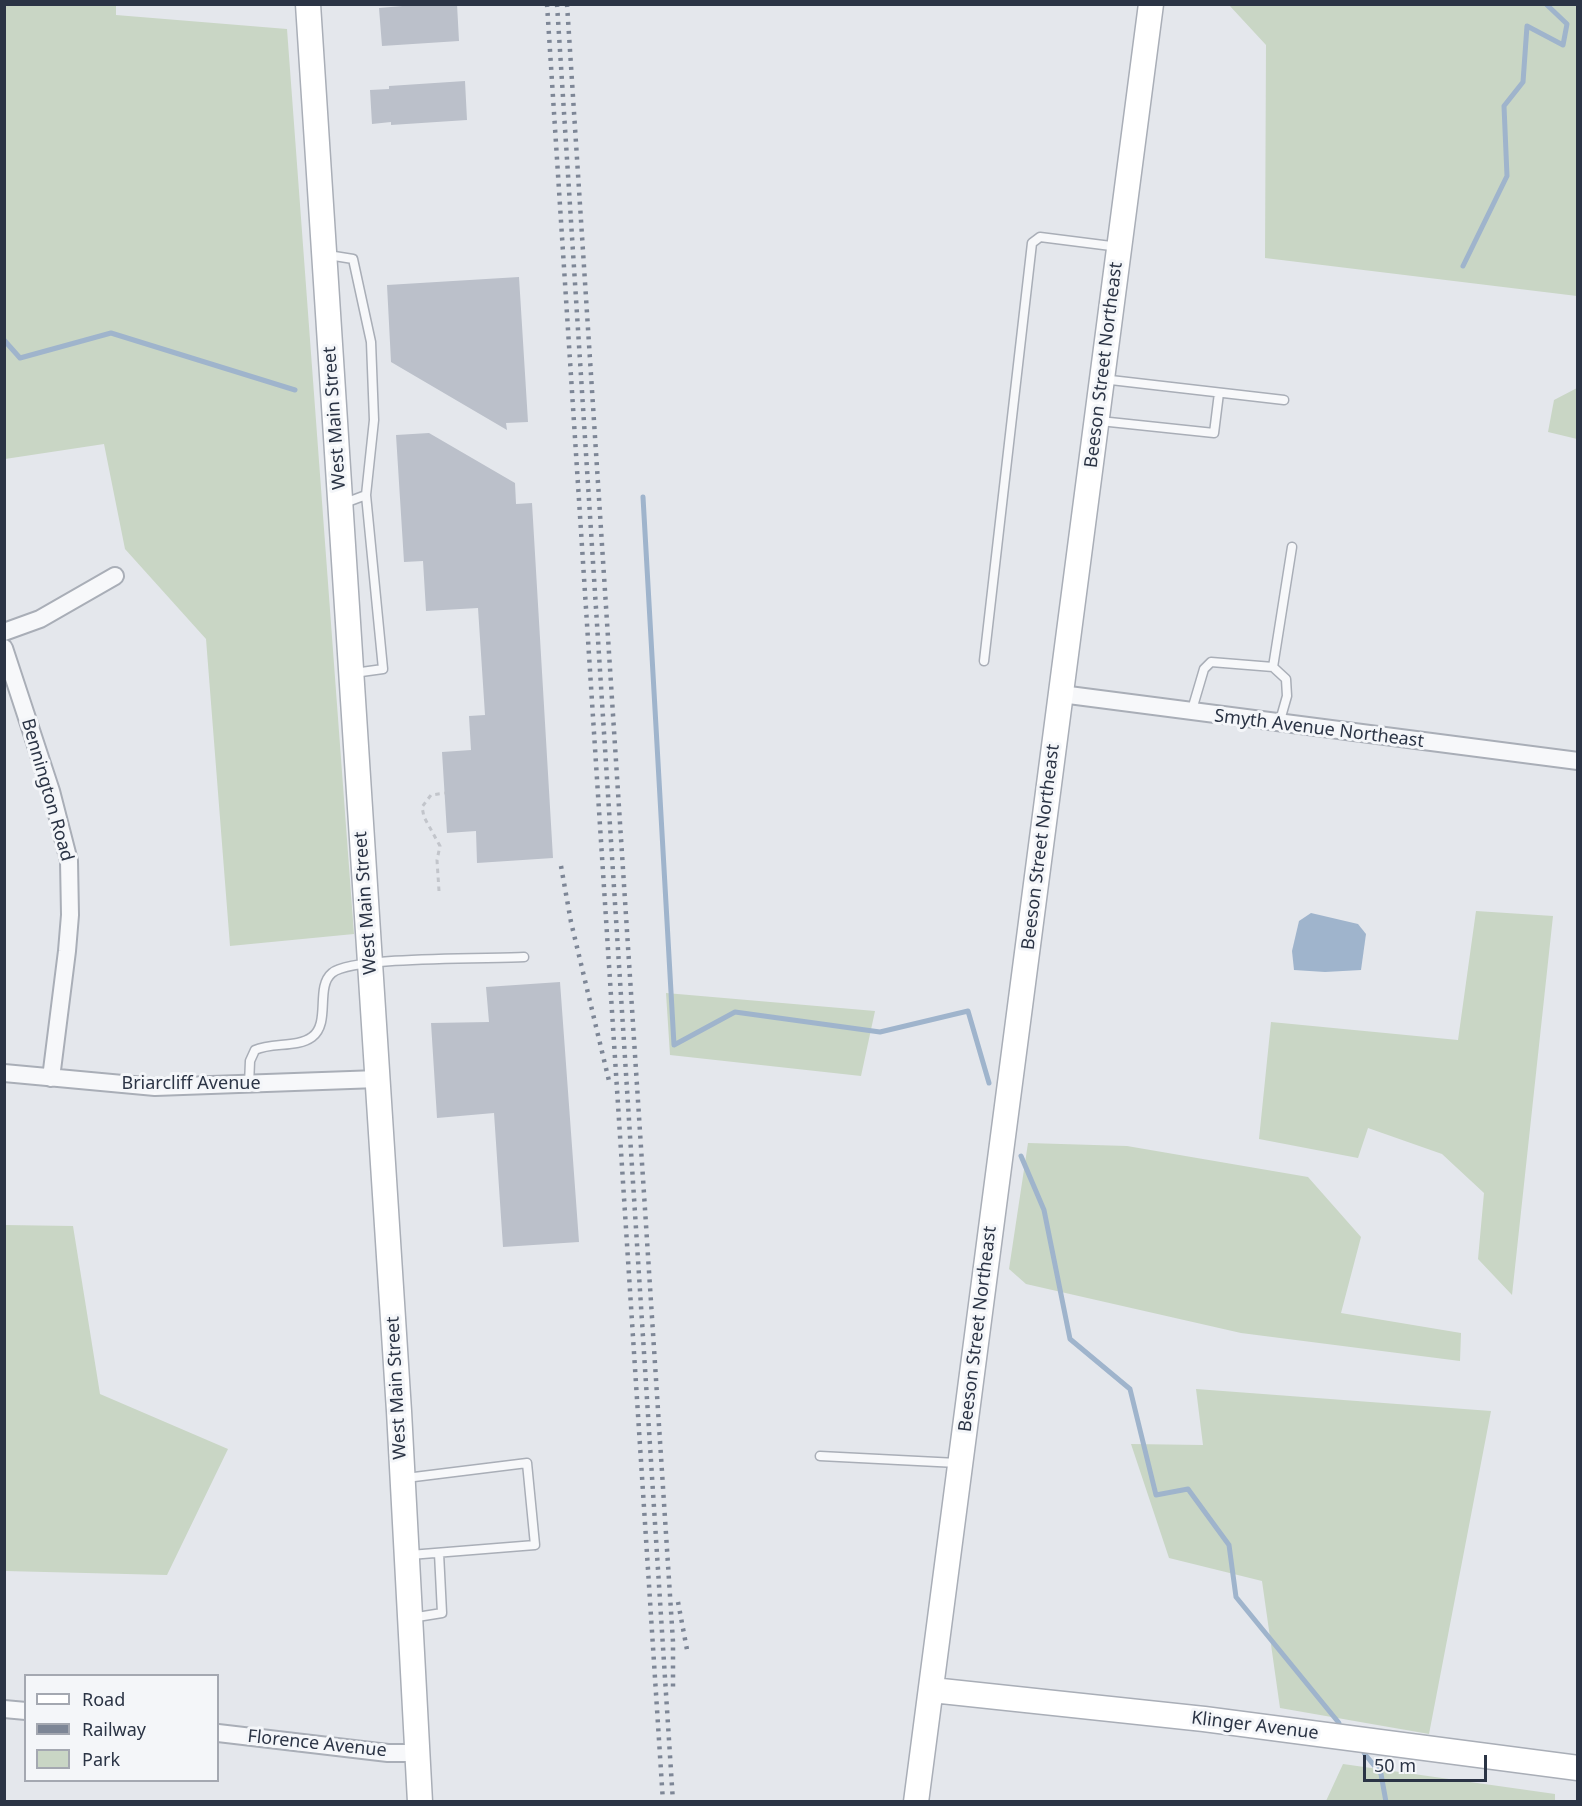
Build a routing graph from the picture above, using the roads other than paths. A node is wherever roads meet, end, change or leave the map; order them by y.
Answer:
1 (308, 4) edge
2 (1151, 4) edge
3 (1119, 248) junction
4 (324, 254) junction
5 (1102, 379) junction
6 (1219, 393) junction
7 (1284, 400) dead end
8 (1096, 420) junction
9 (366, 495) junction
10 (341, 505) junction
11 (1292, 547) dead end
12 (115, 576) dead end
13 (4, 632) edge
14 (4, 648) edge
15 (984, 661) dead end
16 (1273, 667) junction
17 (352, 673) junction
18 (1060, 694) junction
19 (1191, 713) junction
20 (1279, 724) junction
21 (1578, 761) edge
22 (524, 957) dead end
23 (370, 963) junction
24 (4, 1073) edge
25 (51, 1078) junction
26 (378, 1079) junction
27 (249, 1085) junction
28 (820, 1456) dead end
29 (961, 1463) junction
30 (402, 1479) junction
31 (439, 1552) junction
32 (407, 1555) junction
33 (410, 1618) junction
34 (932, 1690) junction
35 (4, 1709) edge
36 (24, 1711) edge
37 (219, 1733) edge
38 (417, 1753) junction
39 (1578, 1768) edge
40 (420, 1802) edge
41 (916, 1802) edge

1 - 4 street, West Main Street
2 - 3 street, Beeson Street Northeast
3 - 5 street, Beeson Street Northeast
3 - 15 lane
4 - 9 lane
4 - 10 street, West Main Street
5 - 6 lane
5 - 8 street, Beeson Street Northeast
6 - 7 lane
6 - 8 lane
8 - 18 street, Beeson Street Northeast
9 - 10 lane
9 - 17 lane
10 - 17 street, West Main Street
11 - 16 lane
12 - 13 street
14 - 25 street, Bennington Road
16 - 19 lane
16 - 20 lane
17 - 23 street, West Main Street
18 - 19 street, Smyth Avenue Northeast
18 - 29 street, Beeson Street Northeast
19 - 20 street, Smyth Avenue Northeast
20 - 21 street, Smyth Avenue Northeast
22 - 23 lane
23 - 26 street, West Main Street
23 - 27 lane
24 - 25 street, Briarcliff Avenue
25 - 27 street, Briarcliff Avenue
26 - 27 street, Briarcliff Avenue
26 - 30 street, West Main Street
28 - 29 lane
29 - 34 street, Beeson Street Northeast
30 - 31 lane
30 - 32 street, West Main Street
31 - 32 lane
31 - 33 lane
32 - 33 street, West Main Street
33 - 38 street, West Main Street
34 - 39 street, Klinger Avenue
34 - 41 street, Beeson Street Northeast
35 - 36 street
37 - 38 street, Florence Avenue
38 - 40 street, West Main Street

